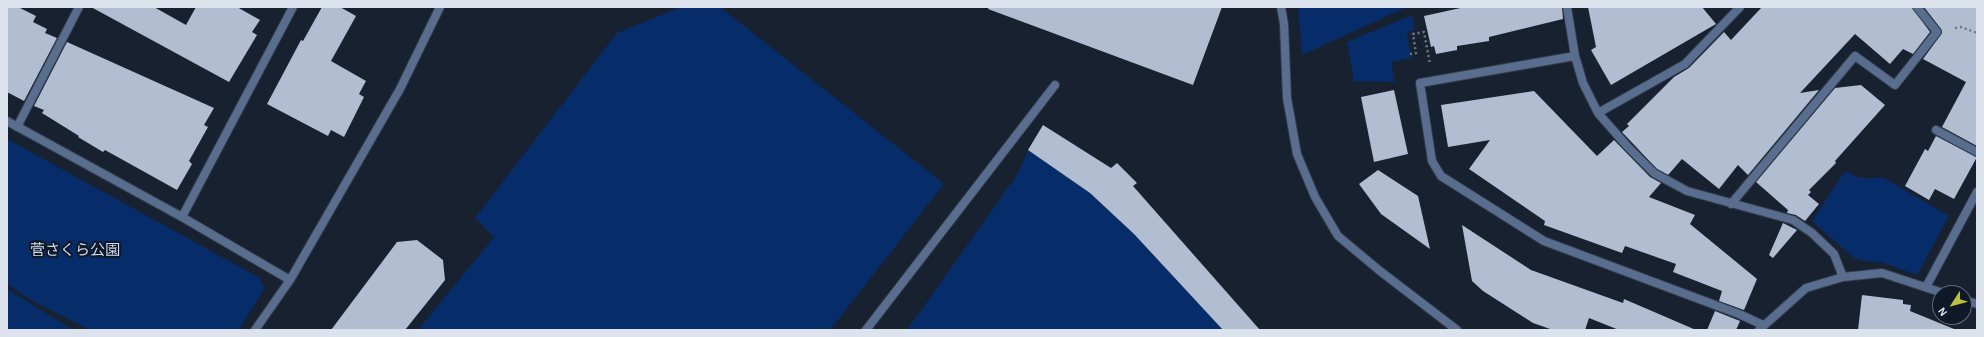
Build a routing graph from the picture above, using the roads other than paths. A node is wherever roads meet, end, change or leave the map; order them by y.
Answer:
1 (79, 7) edge
2 (293, 7) edge
3 (440, 7) edge
4 (1281, 7) edge
5 (1567, 7) edge
6 (1740, 7) edge
7 (1917, 7) edge
8 (1575, 56) junction
9 (1055, 85) dead end
10 (1598, 113) junction
11 (7, 121) edge
12 (17, 127) junction
13 (1936, 130) dead end
14 (1977, 152) edge
15 (1977, 192) edge
16 (1731, 204) junction
17 (182, 217) junction
18 (1843, 277) junction
19 (290, 280) junction
20 (1926, 287) junction
21 (1932, 289) edge
22 (1761, 328) edge
23 (255, 330) edge
24 (866, 330) edge
25 (1457, 330) edge

1 - 12 street
2 - 17 street
3 - 19 street
4 - 25 street
5 - 8 street
6 - 10 street
7 - 16 street
8 - 10 street
8 - 22 street
9 - 24 street
10 - 16 street
11 - 12 street
12 - 17 street
13 - 14 street
15 - 20 street
16 - 18 street
17 - 19 street
18 - 20 street
18 - 22 street
19 - 23 street
20 - 21 street

